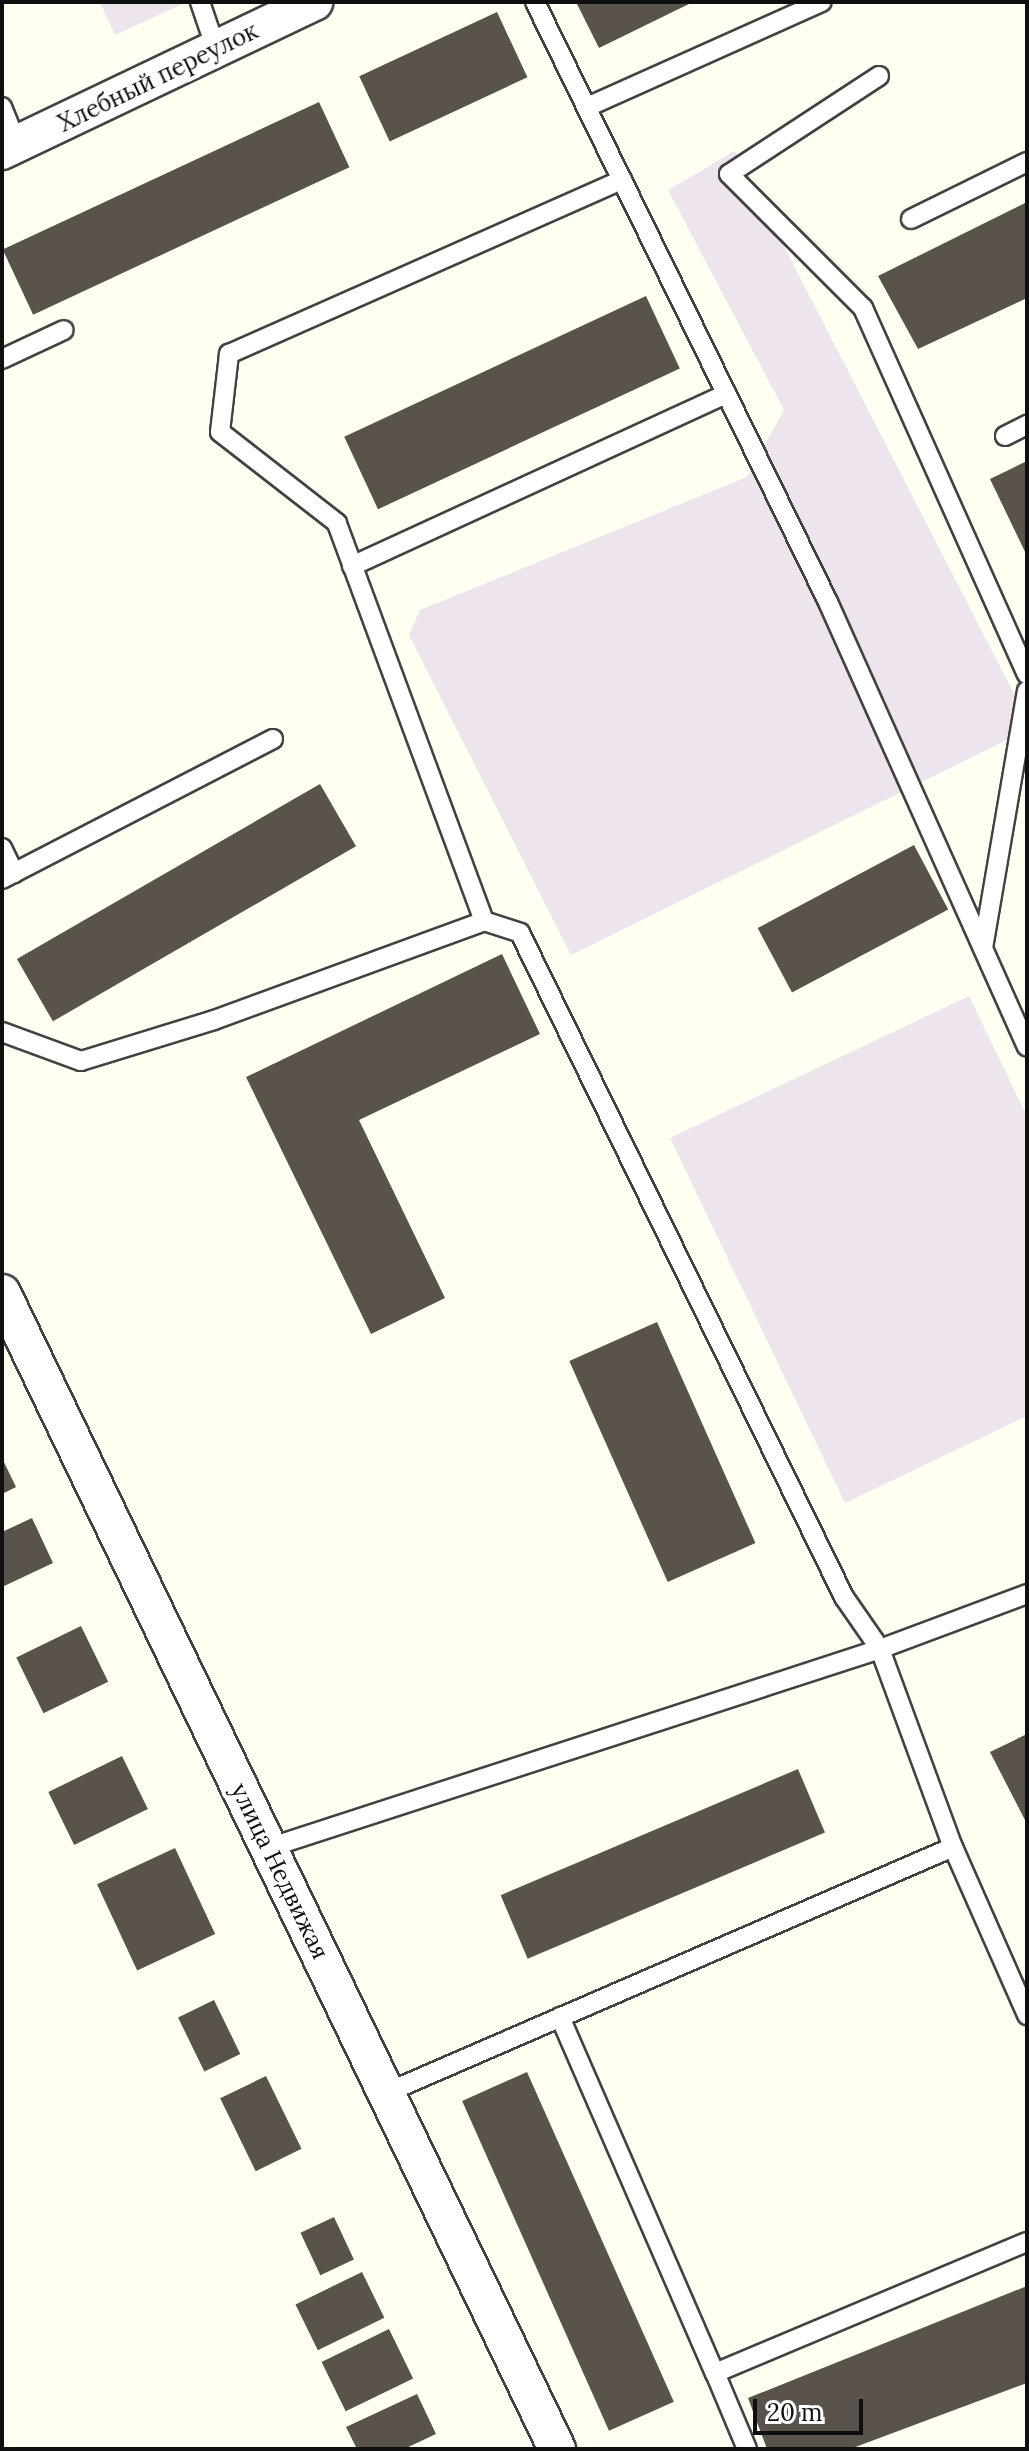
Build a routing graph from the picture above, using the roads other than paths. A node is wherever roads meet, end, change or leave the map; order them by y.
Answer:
1 (200, 2) edge
2 (314, 2) edge
3 (535, 2) edge
4 (822, 2) edge
5 (216, 49) junction
6 (879, 76) dead end
7 (2, 107) edge
8 (587, 107) junction
9 (10, 148) edge
10 (1027, 162) edge
11 (622, 180) junction
12 (911, 219) dead end
13 (64, 330) dead end
14 (2, 359) edge
15 (726, 394) junction
16 (1027, 425) edge
17 (1005, 436) dead end
18 (352, 566) junction
19 (1027, 674) edge
20 (1027, 691) edge
21 (273, 739) dead end
22 (2, 848) edge
23 (8, 876) edge
24 (484, 921) junction
25 (983, 948) junction
26 (2, 1032) edge
27 (1027, 1046) edge
28 (2, 1293) edge
29 (1027, 1594) edge
30 (880, 1649) junction
31 (953, 1847) junction
32 (268, 1848) junction
33 (1027, 2015) edge
34 (560, 2017) junction
35 (386, 2093) junction
36 (1027, 2242) edge
37 (715, 2373) junction
38 (557, 2449) edge
39 (747, 2449) edge

1 - 5 lane
2 - 5 street, Хлебный переулок
3 - 8 lane
4 - 8 lane
5 - 9 street, Хлебный переулок
6 - 19 lane
7 - 9 lane
8 - 11 lane
10 - 12 lane
11 - 15 lane
11 - 18 lane
13 - 14 lane
15 - 18 lane
15 - 25 lane
16 - 17 lane
18 - 24 lane
20 - 25 lane
21 - 23 lane
22 - 23 lane
24 - 26 lane
24 - 30 lane
25 - 27 lane
28 - 32 street, улица Недвижая
29 - 30 lane
30 - 31 lane
30 - 32 lane
31 - 33 lane
31 - 34 lane
32 - 35 street, улица Недвижая
34 - 35 lane
34 - 37 lane
35 - 38 street, улица Недвижая
36 - 37 lane
37 - 39 lane

